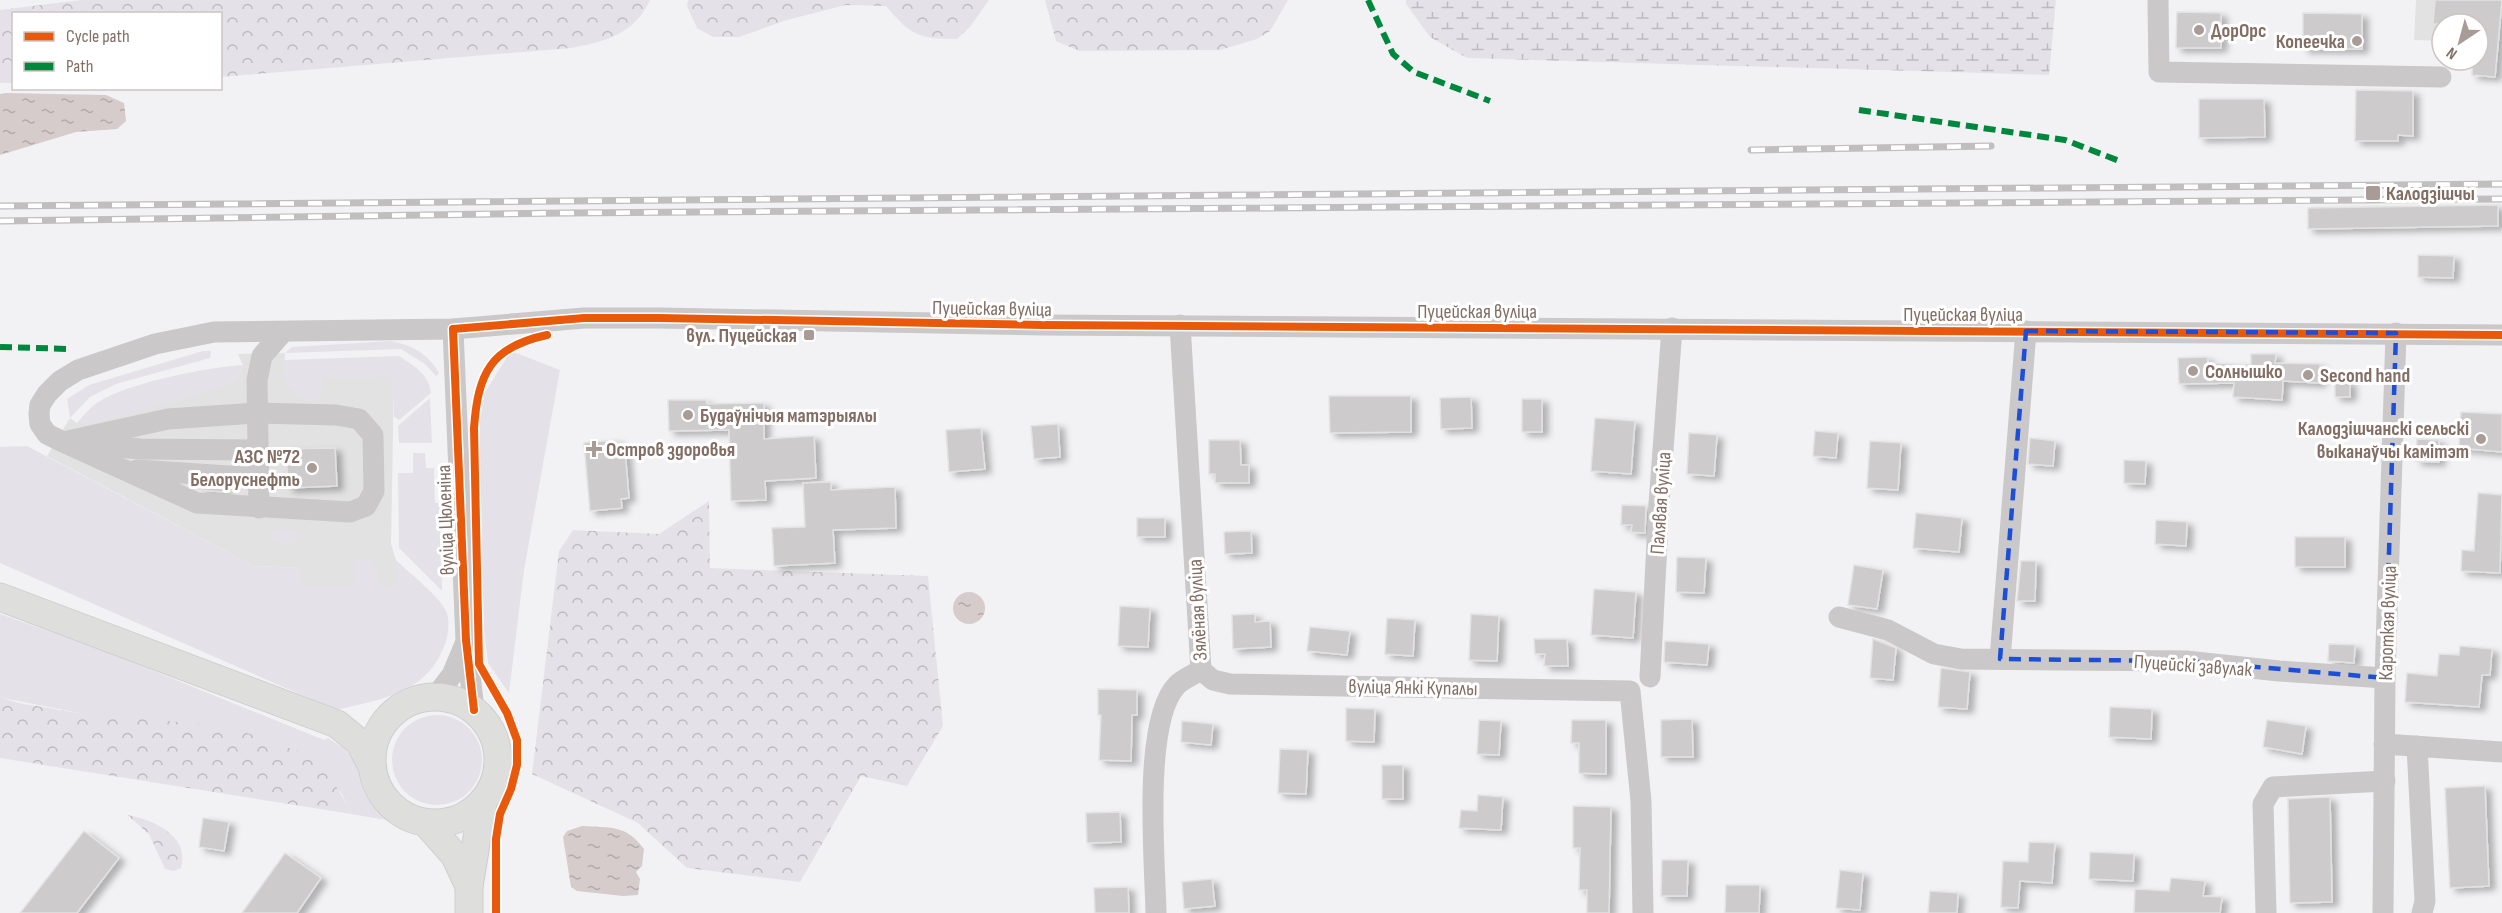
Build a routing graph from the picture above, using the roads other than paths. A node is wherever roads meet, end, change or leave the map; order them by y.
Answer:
1 (2158, 0) edge
2 (2441, 77) dead end
3 (1180, 325) junction
4 (1672, 328) junction
5 (453, 329) junction
6 (2026, 331) junction
7 (283, 332) junction
8 (2396, 333) junction
9 (2502, 335) edge
10 (257, 413) junction
11 (63, 442) junction
12 (258, 450) junction
13 (122, 468) junction
14 (258, 478) junction
15 (259, 508) junction
16 (0, 597) edge
17 (1839, 617) dead end
18 (466, 640) junction
19 (2000, 659) junction
20 (1201, 670) junction
21 (1650, 677) dead end
22 (2385, 678) junction
23 (435, 697) junction
24 (474, 710) junction
25 (394, 712) junction
26 (337, 724) junction
27 (2384, 744) junction
28 (2417, 746) junction
29 (2502, 752) edge
30 (372, 766) junction
31 (2385, 781) junction
32 (483, 802) junction
33 (426, 823) junction
34 (469, 886) junction
35 (469, 913) edge
36 (1156, 913) edge
37 (1643, 913) edge
38 (2266, 913) edge
39 (2383, 913) edge
40 (2422, 913) edge

1 - 2 street
3 - 4 street, Пуцейская вуліца
3 - 5 street, Пуцейская вуліца
3 - 20 street, Зялёная вуліца
4 - 6 street, Пуцейская вуліца
4 - 21 street, Палявая вуліца
5 - 7 street
5 - 18 street, вуліца Цюленіна
6 - 8 street, Пуцейская вуліца
6 - 19 street
7 - 10 street
7 - 11 street
8 - 9 street, Пуцейская вуліца
8 - 22 street, Кароткая вуліца
10 - 11 street
10 - 12 street
10 - 15 street
11 - 12 street
11 - 13 street
12 - 14 street
13 - 14 street
13 - 15 street
14 - 15 street
16 - 26 main road
17 - 19 street, Пуцейскі завулак
18 - 23 street, вуліца Цюленіна
18 - 24 street, вуліца Цюленіна
19 - 22 street, Пуцейскі завулак
20 - 36 street, Зялёная вуліца
20 - 37 street, вуліца Янкі Купалы
22 - 27 street, Кароткая вуліца
23 - 24 main road
23 - 25 main road
24 - 32 main road
25 - 26 main road
25 - 30 main road
26 - 30 main road
27 - 28 street
27 - 31 street, Кароткая вуліца
28 - 29 street
28 - 40 street
30 - 33 main road
31 - 38 street
31 - 39 street, Кароткая вуліца
32 - 33 main road
32 - 34 main road
33 - 34 main road
34 - 35 main road

